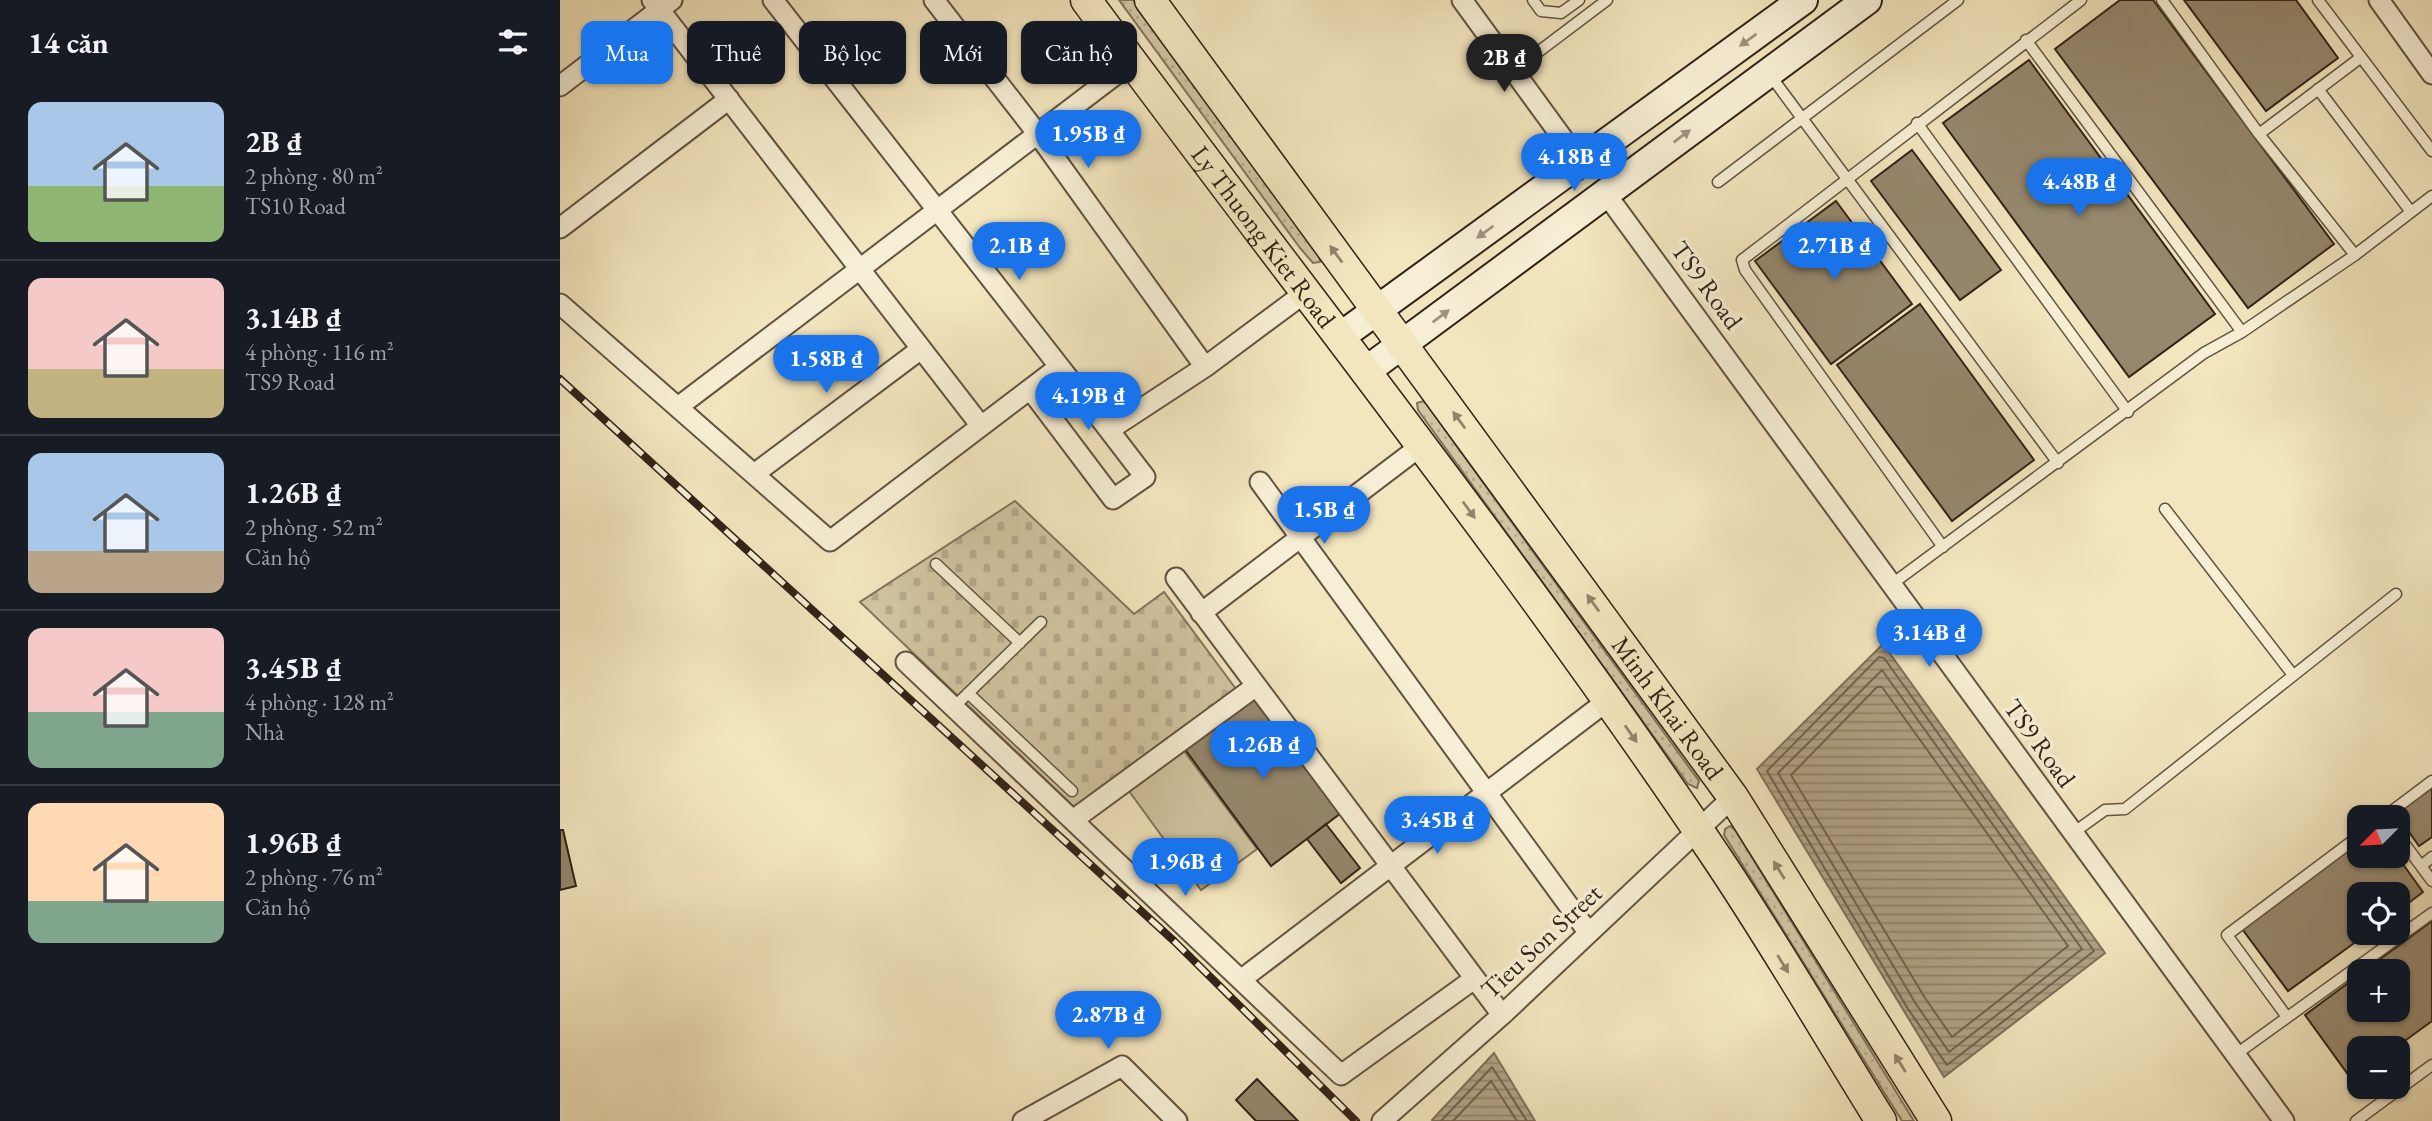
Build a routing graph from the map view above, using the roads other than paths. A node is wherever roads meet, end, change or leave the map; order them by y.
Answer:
1 (773, 0) edge
2 (934, 0) edge
3 (1086, 0) edge
4 (1150, 0) edge
5 (1462, 0) edge
6 (1533, 0) edge
7 (1579, 0) edge
8 (1606, 0) edge
9 (1803, 0) edge
10 (1867, 0) edge
11 (1958, 0) edge
12 (2081, 0) edge
13 (2162, 0) edge
14 (2318, 0) edge
15 (2379, 0) edge
16 (661, 3) edge
17 (1101, 21) edge
18 (2026, 40) junction
19 (2360, 58) junction
20 (2431, 69) edge
21 (1137, 71) edge
22 (1512, 71) junction
23 (1768, 72) junction
24 (1103, 84) edge
25 (560, 86) edge
26 (2318, 89) junction
27 (729, 99) junction
28 (1801, 119) junction
29 (1917, 123) junction
30 (1037, 133) junction
31 (2259, 134) junction
32 (2432, 151) edge
33 (1580, 162) junction
34 (1845, 178) junction
35 (1718, 182) dead end
36 (1606, 194) junction
37 (2432, 196) edge
38 (937, 210) junction
39 (2411, 212) junction
40 (560, 228) edge
41 (2355, 255) junction
42 (860, 269) junction
43 (1306, 292) junction
44 (560, 304) edge
45 (1376, 310) junction
46 (2242, 332) junction
47 (1340, 337) junction
48 (1403, 344) junction
49 (921, 349) junction
50 (1059, 367) junction
51 (1205, 367) junction
52 (1366, 371) junction
53 (1030, 389) junction
54 (678, 407) junction
55 (2128, 412) junction
56 (981, 426) junction
57 (1109, 430) junction
58 (1422, 445) junction
59 (2058, 463) junction
60 (754, 474) junction
61 (1260, 482) dead end
62 (2165, 509) dead end
63 (1301, 538) junction
64 (1942, 547) junction
65 (936, 564) dead end
66 (1176, 578) dead end
67 (1892, 584) junction
68 (2396, 594) dead end
69 (1201, 613) junction
70 (1041, 622) dead end
71 (1020, 643) junction
72 (906, 662) dead end
73 (2293, 675) junction
74 (1256, 686) junction
75 (968, 693) junction
76 (1607, 701) junction
77 (954, 707) junction
78 (2432, 781) edge
79 (1072, 791) dead end
80 (1486, 793) junction
81 (1733, 797) junction
82 (2400, 805) edge
83 (1073, 820) junction
84 (1697, 829) junction
85 (2073, 833) junction
86 (2347, 845) edge
87 (2410, 851) edge
88 (2432, 858) edge
89 (1390, 866) junction
90 (2421, 866) junction
91 (2432, 881) edge
92 (2432, 913) edge
93 (1588, 932) junction
94 (1242, 979) junction
95 (1474, 979) junction
96 (1502, 1015) junction
97 (2287, 1017) junction
98 (2235, 1055) junction
99 (2432, 1065) edge
100 (1023, 1121) edge
101 (1177, 1121) edge
102 (1382, 1121) edge
103 (1881, 1121) edge
104 (1936, 1121) edge
105 (2284, 1121) edge
106 (2356, 1121) edge

1 - 38 street
2 - 30 street
3 - 17 main road, Ly Thuong Kiet Road
45 -> 4 main road, Ly Thuong Kiet Road
5 - 22 street
6 - 7 lane
8 - 22 lane
9 -> 33 main road
10 - 23 main road
11 - 28 lane
12 - 18 lane
13 - 31 lane
14 - 19 lane
15 - 20 street
16 - 25 street
16 - 27 street
18 - 29 lane
18 - 46 lane
19 - 26 lane
19 - 32 lane
21 - 43 main road, Ly Thuong Kiet Road
22 - 33 street
23 - 28 lane
36 -> 23 main road
24 - 30 street
26 - 31 lane
26 - 39 lane
27 - 40 street
27 - 42 street
28 - 34 lane
28 - 35 lane
29 - 34 lane
29 - 55 lane
30 - 38 street
30 - 51 street
31 - 41 lane
33 - 36 main road
33 -> 45 main road
34 - 59 lane
34 - 64 lane
48 -> 36 main road
36 - 67 street, TS9 Road
37 - 39 lane
38 - 42 street
38 - 50 street
39 - 41 lane
41 - 46 lane
42 - 49 street
42 - 54 street
43 - 47 main road, Ly Thuong Kiet Road
43 - 51 street
44 - 54 street
45 - 47 main road
45 - 48 main road, Minh Khai Road
46 - 55 lane
47 - 52 main road, Minh Khai Road
48 - 52 main road
81 -> 48 main road, Minh Khai Road
49 - 56 street
49 - 60 street
50 - 53 street
50 - 57 street
51 - 57 street
52 - 58 main road, Minh Khai Road
53 - 56 street
53 - 57 street
54 - 60 street
55 - 59 lane
56 - 60 street
58 - 63 street
58 -> 76 main road, Minh Khai Road
59 - 64 lane
61 - 63 street
62 - 73 lane
63 - 69 street
63 - 80 street
64 - 67 lane
65 - 71 lane
66 - 69 street
67 - 85 street, TS9 Road
68 - 73 lane
69 - 74 street
70 - 71 lane
71 - 75 lane
72 - 77 street
73 - 85 lane
74 - 83 street
74 - 89 street
75 - 77 lane
75 - 79 lane
76 - 80 street
76 -> 84 main road, Minh Khai Road
77 - 83 street
78 - 82 lane
80 - 89 street
80 - 93 street
81 - 84 street, Tieu Son Street
104 -> 81 main road, Minh Khai Road
83 - 94 street
84 - 93 street, Tieu Son Street
84 -> 103 main road, Minh Khai Road
85 - 98 street, TS9 Road
86 - 97 lane
87 - 90 lane
88 - 90 lane
89 - 94 street
89 - 95 street
90 - 91 lane
92 - 97 lane
93 - 96 street, Tieu Son Street
94 - 95 street
95 - 96 street
96 - 102 street, Tieu Son Street
97 - 98 lane
98 - 105 street, TS9 Road
99 - 106 lane
100 - 101 street

